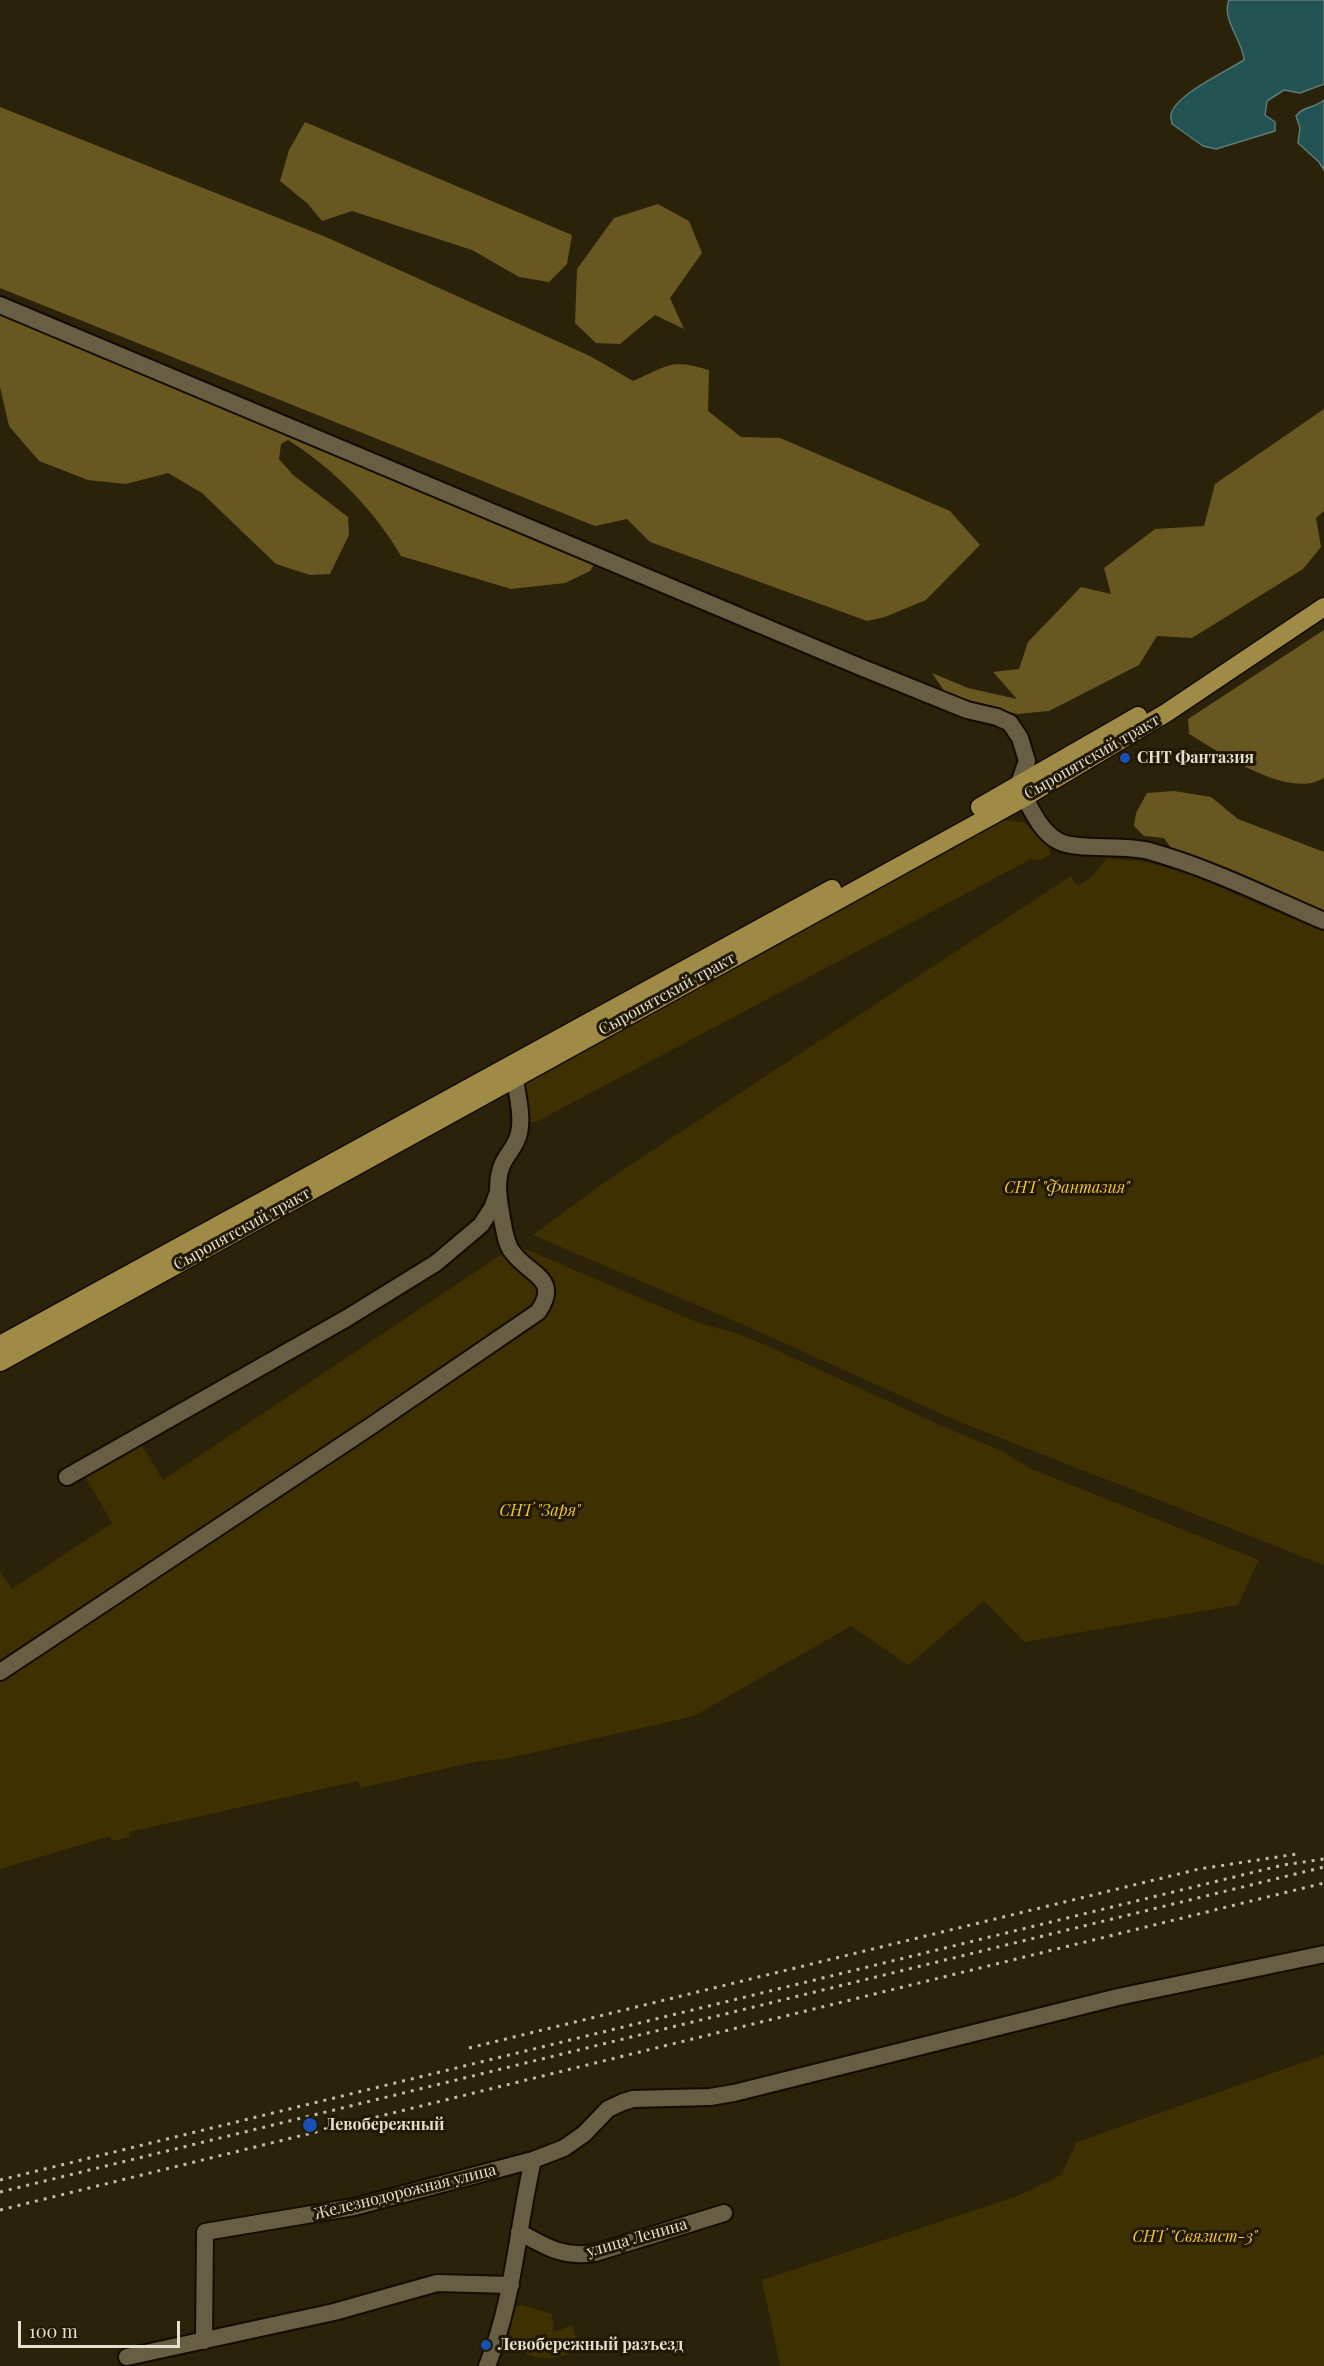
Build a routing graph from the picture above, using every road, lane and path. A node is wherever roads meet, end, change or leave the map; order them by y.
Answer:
1 (0, 305) edge
2 (1324, 593) edge
3 (1324, 607) edge
4 (1022, 791) junction
5 (1324, 921) edge
6 (515, 1078) junction
7 (498, 1191) junction
8 (0, 1346) edge
9 (0, 1362) edge
10 (67, 1477) dead end
11 (0, 1672) edge
12 (1324, 1954) edge
13 (532, 2160) junction
14 (724, 2213) dead end
15 (519, 2232) junction
16 (511, 2285) junction
17 (204, 2341) junction
18 (128, 2358) dead end
19 (488, 2366) edge

1 - 4 street
2 - 4 main road, Сыропятский тракт
3 - 4 main road, Сыропятский тракт
4 - 5 street
4 - 6 main road, Сыропятский тракт
4 - 8 main road, Сыропятский тракт
6 - 7 street
6 - 9 main road, Сыропятский тракт
7 - 10 street
7 - 11 street
12 - 13 street, Железнодорожная улица
13 - 15 street
13 - 17 street, Железнодорожная улица
14 - 15 street, улица Ленина
15 - 16 street
16 - 17 street
16 - 19 street
17 - 18 street

